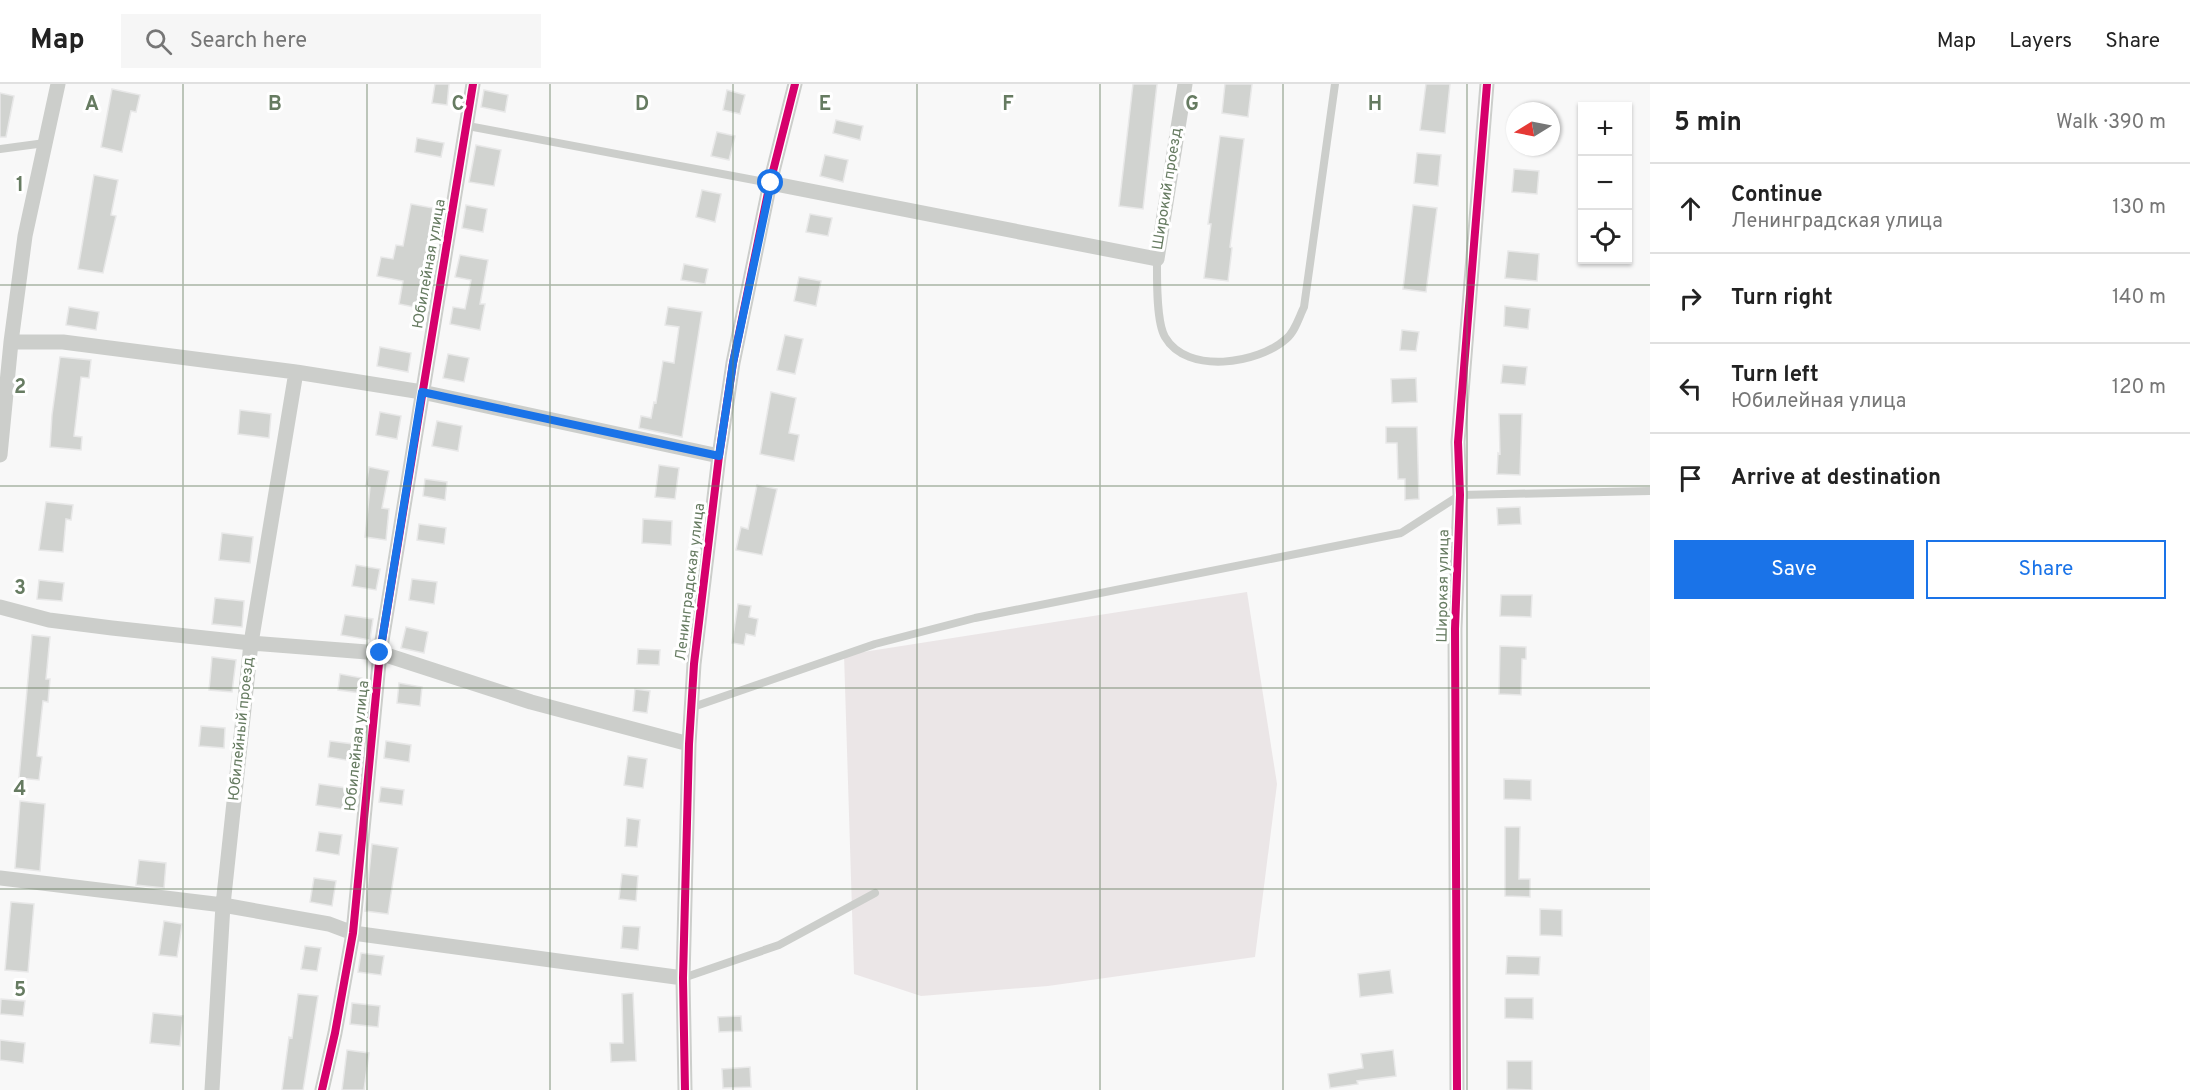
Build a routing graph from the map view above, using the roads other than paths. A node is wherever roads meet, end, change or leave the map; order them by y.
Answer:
1 (58, 84) edge
2 (473, 84) edge
3 (795, 84) edge
4 (1185, 84) edge
5 (1335, 84) edge
6 (1487, 84) edge
7 (468, 126) junction
8 (45, 143) junction
9 (0, 149) edge
10 (771, 183) junction
11 (1157, 259) junction
12 (11, 342) junction
13 (296, 372) junction
14 (422, 392) junction
15 (1, 429) edge
16 (0, 455) edge
17 (719, 456) junction
18 (1650, 491) edge
19 (1460, 495) junction
20 (0, 607) edge
21 (251, 643) junction
22 (380, 653) junction
23 (693, 707) junction
24 (689, 744) junction
25 (0, 878) edge
26 (875, 893) dead end
27 (223, 904) junction
28 (353, 933) junction
29 (683, 978) junction
30 (212, 1090) edge
31 (322, 1090) edge
32 (685, 1090) edge
33 (1457, 1090) edge

1 - 8 street
2 - 7 street, Юбилейная улица
3 - 10 street, Ленинградская улица
4 - 11 street, Широкий проезд
5 - 11 lane
6 - 19 street, Широкая улица
7 - 10 lane
7 - 14 street, Юбилейная улица
8 - 9 lane
8 - 12 street
10 - 11 street
10 - 17 street, Ленинградская улица
12 - 13 street
12 - 15 street
13 - 14 street
13 - 21 street, Юбилейный проезд
14 - 17 street
14 - 22 street, Юбилейная улица
15 - 16 street
17 - 23 street, Ленинградская улица
18 - 19 lane
19 - 23 lane
19 - 33 street, Широкая улица
20 - 21 street
21 - 22 street
21 - 27 street, Юбилейный проезд
22 - 24 street
22 - 28 street, Юбилейная улица
23 - 24 street, Ленинградская улица
24 - 29 street, Ленинградская улица
25 - 27 street
26 - 29 lane
27 - 28 street
27 - 30 street, Юбилейный проезд
28 - 29 street
28 - 31 street, Юбилейная улица
29 - 32 street, Ленинградская улица

